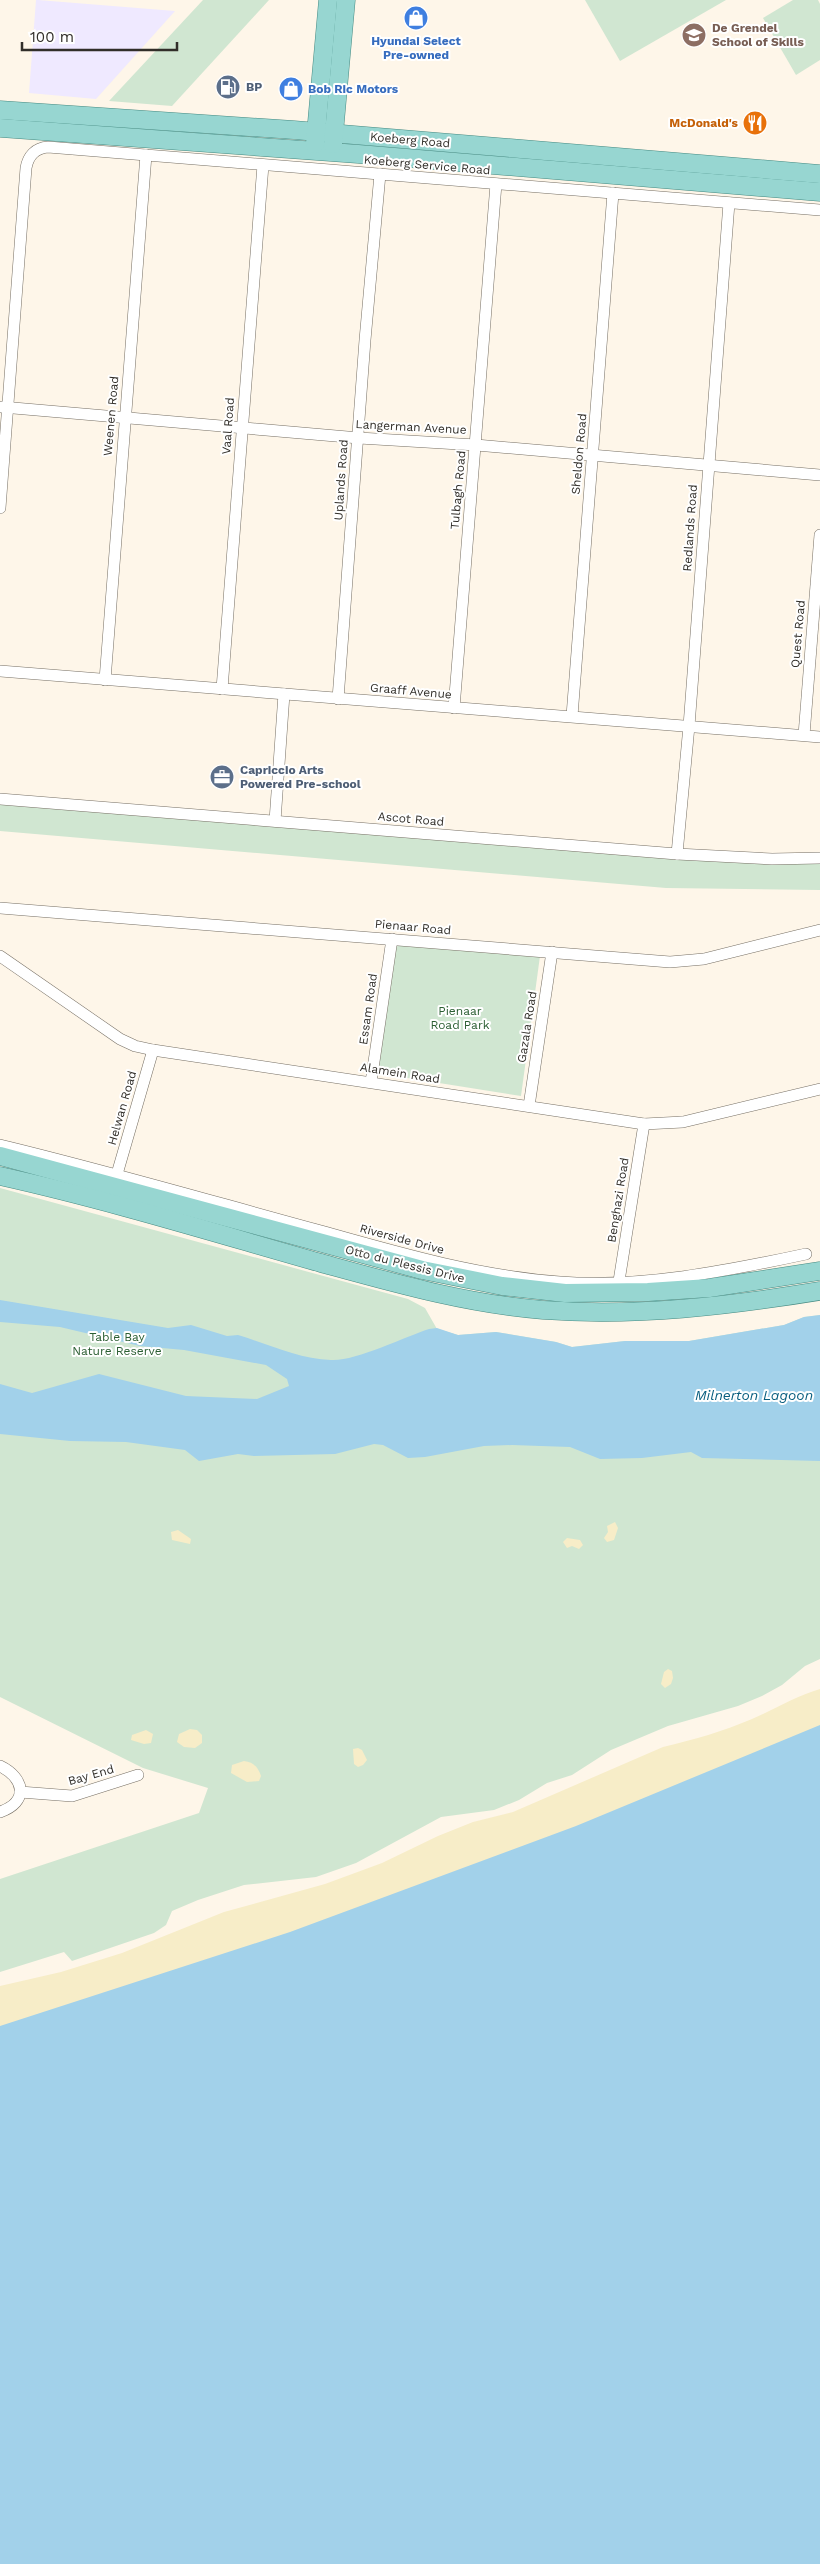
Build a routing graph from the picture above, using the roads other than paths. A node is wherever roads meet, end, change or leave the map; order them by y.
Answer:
1 (328, 0) edge
2 (346, 0) edge
3 (0, 110) edge
4 (0, 128) edge
5 (316, 133) junction
6 (334, 134) junction
7 (314, 151) junction
8 (333, 152) junction
9 (146, 155) junction
10 (263, 165) junction
11 (380, 174) junction
12 (820, 174) edge
13 (496, 184) junction
14 (820, 192) edge
15 (613, 193) junction
16 (729, 203) junction
17 (820, 210) edge
18 (4, 407) edge
19 (125, 416) junction
20 (242, 427) junction
21 (359, 438) junction
22 (476, 445) junction
23 (592, 455) junction
24 (708, 466) junction
25 (820, 475) edge
26 (0, 508) edge
27 (820, 535) edge
28 (0, 671) edge
29 (104, 680) junction
30 (222, 689) junction
31 (284, 694) junction
32 (338, 699) junction
33 (454, 708) junction
34 (572, 716) junction
35 (689, 726) junction
36 (804, 736) junction
37 (820, 737) edge
38 (0, 799) edge
39 (274, 821) junction
40 (677, 854) junction
41 (820, 860) edge
42 (0, 908) edge
43 (820, 930) edge
44 (392, 939) junction
45 (552, 952) junction
46 (0, 956) edge
47 (153, 1050) junction
48 (370, 1082) junction
49 (820, 1089) edge
50 (529, 1106) junction
51 (644, 1124) junction
52 (0, 1145) edge
53 (0, 1156) edge
54 (117, 1174) junction
55 (0, 1176) edge
56 (806, 1254) dead end
57 (820, 1271) edge
58 (619, 1281) junction
59 (820, 1291) edge
60 (0, 1766) edge
61 (138, 1774) dead end
62 (20, 1792) junction
63 (0, 1812) edge

1 - 5 main road
2 - 6 main road
3 - 5 main road, Koeberg Road
4 - 7 main road, Koeberg Road
5 - 6 main road, Koeberg Road
5 - 7 main road
6 - 8 main road
6 - 12 main road, Koeberg Road
7 - 8 main road, Koeberg Road
8 - 14 main road, Koeberg Road
9 - 10 street, Koeberg Service Road
9 - 18 street, Koeberg Service Road
9 - 19 street, Weenen Road
10 - 11 street, Koeberg Service Road
10 - 20 street, Vaal Road
11 - 13 street, Koeberg Service Road
11 - 21 street, Uplands Road
13 - 15 street, Koeberg Service Road
13 - 22 street, Tulbagh Road
15 - 16 street, Koeberg Service Road
15 - 23 street, Sheldon Road
16 - 17 street, Koeberg Service Road
16 - 24 street, Redlands Road
18 - 19 street, Langerman Avenue
18 - 26 street
19 - 20 street, Langerman Avenue
19 - 29 street, Weenen Road
20 - 21 street, Langerman Avenue
20 - 30 street, Vaal Road
21 - 22 street, Langerman Avenue
21 - 32 street, Uplands Road
22 - 23 street, Langerman Avenue
22 - 33 street, Tulbagh Road
23 - 24 street, Langerman Avenue
23 - 34 street, Sheldon Road
24 - 25 street, Langerman Avenue
24 - 35 street, Redlands Road
27 - 36 street, Quest Road
28 - 29 street, Graaff Avenue
29 - 30 street, Graaff Avenue
30 - 31 street, Graaff Avenue
31 - 32 street, Graaff Avenue
31 - 39 street
32 - 33 street, Graaff Avenue
33 - 34 street, Graaff Avenue
34 - 35 street, Graaff Avenue
35 - 36 street, Graaff Avenue
35 - 40 street, Redlands Road
36 - 37 street, Graaff Avenue
38 - 39 street, Ascot Road
39 - 40 street, Ascot Road
40 - 41 street, Ascot Road
42 - 44 street, Pienaar Road
43 - 45 street, Pienaar Road
44 - 45 street, Pienaar Road
44 - 48 street, Essam Road
45 - 50 street, Gazala Road
46 - 47 street, Alamein Road
47 - 48 street, Alamein Road
47 - 54 street, Helwan Road
48 - 50 street, Alamein Road
49 - 51 street, Alamein Road
50 - 51 street, Alamein Road
51 - 58 street, Benghazi Road
52 - 54 street, Riverside Drive
53 - 57 main road, Otto du Plessis Drive
54 - 58 street, Riverside Drive
55 - 59 main road, Otto du Plessis Drive
56 - 58 street, Riverside Drive
60 - 62 street
61 - 62 street, Bay End
62 - 63 street

